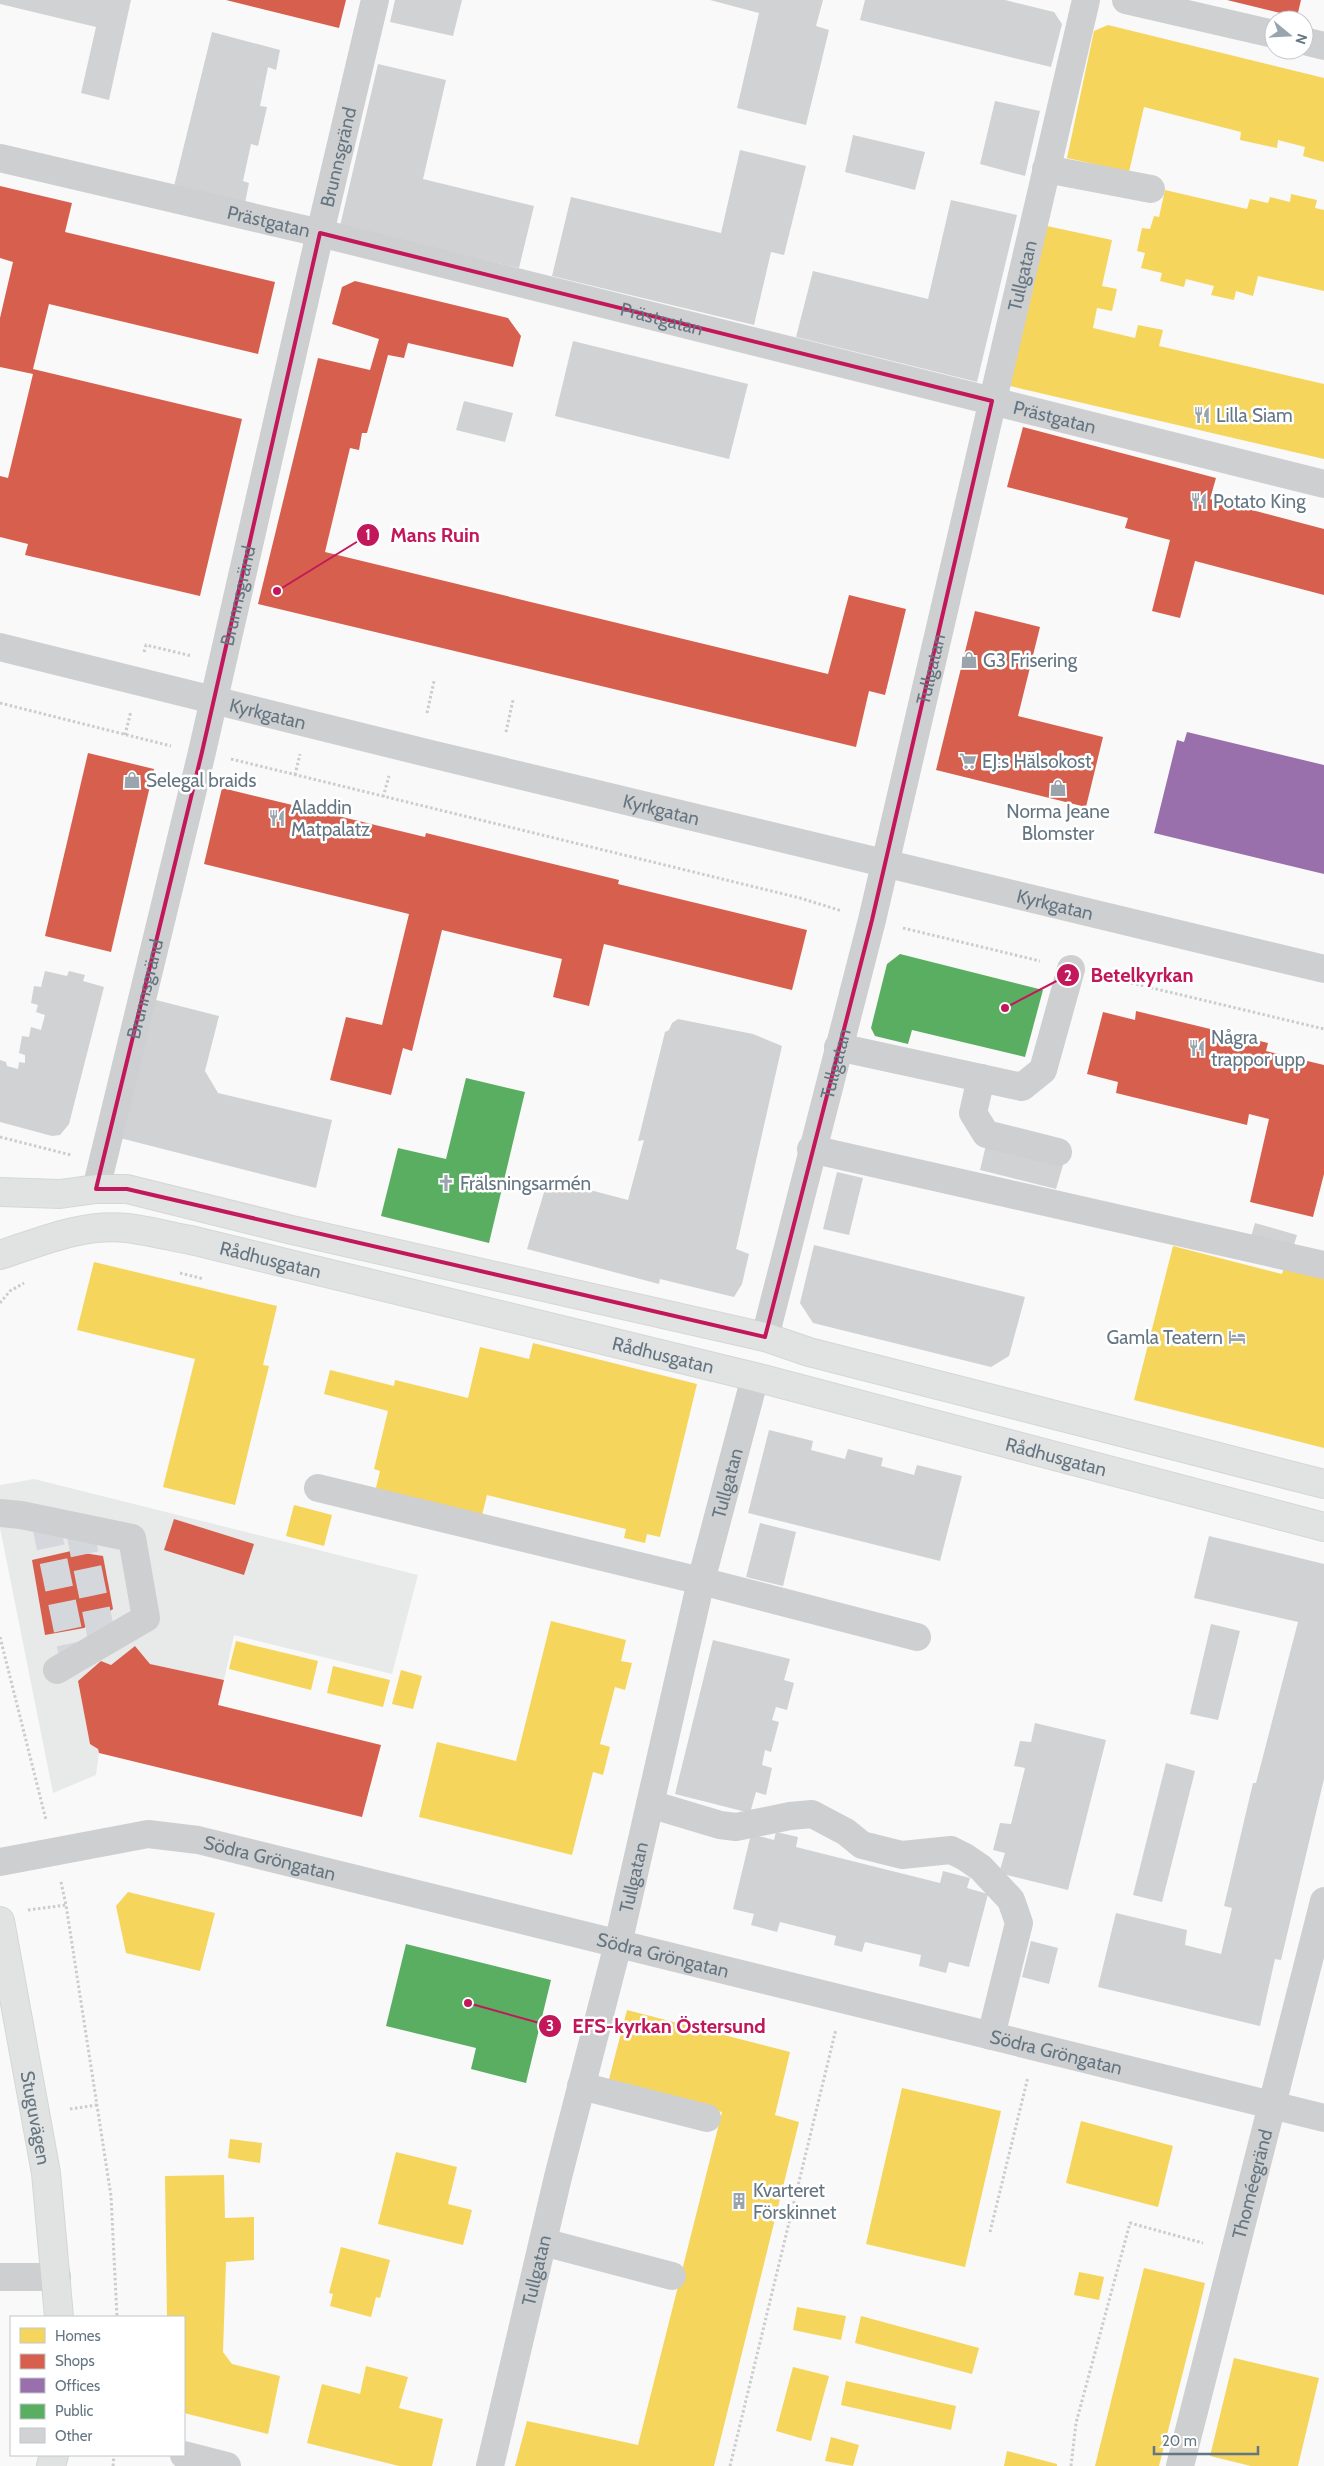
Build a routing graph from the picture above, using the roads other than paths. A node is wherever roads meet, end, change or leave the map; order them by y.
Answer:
1 (376, 0) edge
2 (1086, 0) edge
3 (1126, 0) edge
4 (1264, 32) edge
5 (0, 158) edge
6 (1046, 169) junction
7 (1151, 189) dead end
8 (320, 233) junction
9 (992, 402) junction
10 (1324, 484) edge
11 (0, 647) edge
12 (212, 700) junction
13 (885, 863) junction
14 (1071, 969) road end
15 (1324, 969) edge
16 (838, 1047) junction
17 (981, 1078) junction
18 (811, 1149) junction
19 (1058, 1152) dead end
20 (96, 1189) junction
21 (0, 1192) edge
22 (0, 1255) edge
23 (1324, 1265) edge
24 (765, 1338) junction
25 (755, 1377) junction
26 (1324, 1484) edge
27 (318, 1488) dead end
28 (0, 1513) edge
29 (1324, 1527) edge
30 (702, 1581) junction
31 (917, 1637) dead end
32 (57, 1670) dead end
33 (650, 1804) junction
34 (0, 1862) edge
35 (1324, 1902) edge
36 (10, 1916) edge
37 (618, 1944) junction
38 (991, 2036) junction
39 (581, 2086) junction
40 (1273, 2106) junction
41 (707, 2118) dead end
42 (1324, 2118) edge
43 (543, 2242) junction
44 (672, 2276) dead end
45 (0, 2278) edge
46 (57, 2278) junction
47 (59, 2316) edge
48 (185, 2455) edge
49 (227, 2466) edge
50 (490, 2466) edge
51 (1180, 2466) edge

1 - 8 street, Brunnsgränd
2 - 6 street, Tullgatan
3 - 4 street
5 - 8 street, Prästgatan
6 - 7 street
6 - 9 street, Tullgatan
8 - 9 street, Prästgatan
8 - 12 street, Brunnsgränd
9 - 10 street, Prästgatan
9 - 13 street, Tullgatan
11 - 12 street, Kyrkgatan
12 - 13 street, Kyrkgatan
12 - 20 street, Brunnsgränd
13 - 15 street, Kyrkgatan
13 - 16 street, Tullgatan
14 - 17 street
16 - 17 street
16 - 18 street, Tullgatan
17 - 19 street
18 - 23 street
18 - 24 street, Tullgatan
20 - 21 main road, Rådhusgatan
20 - 24 main road, Rådhusgatan
22 - 25 main road, Rådhusgatan
24 - 26 main road, Rådhusgatan
25 - 29 main road, Rådhusgatan
25 - 30 street, Tullgatan
27 - 30 street
28 - 32 street
30 - 31 street
30 - 33 street, Tullgatan
33 - 37 street, Tullgatan
33 - 38 street
34 - 37 street, Södra Gröngatan
35 - 40 street, Thoméegränd
36 - 46 main road, Stuguvägen
37 - 38 street, Södra Gröngatan
37 - 39 street, Tullgatan
38 - 40 street, Södra Gröngatan
39 - 41 street
39 - 43 street, Tullgatan
40 - 42 street, Södra Gröngatan
40 - 51 street, Thoméegränd
43 - 44 street
43 - 50 street, Tullgatan
45 - 46 street
46 - 47 main road, Stuguvägen
48 - 49 street

